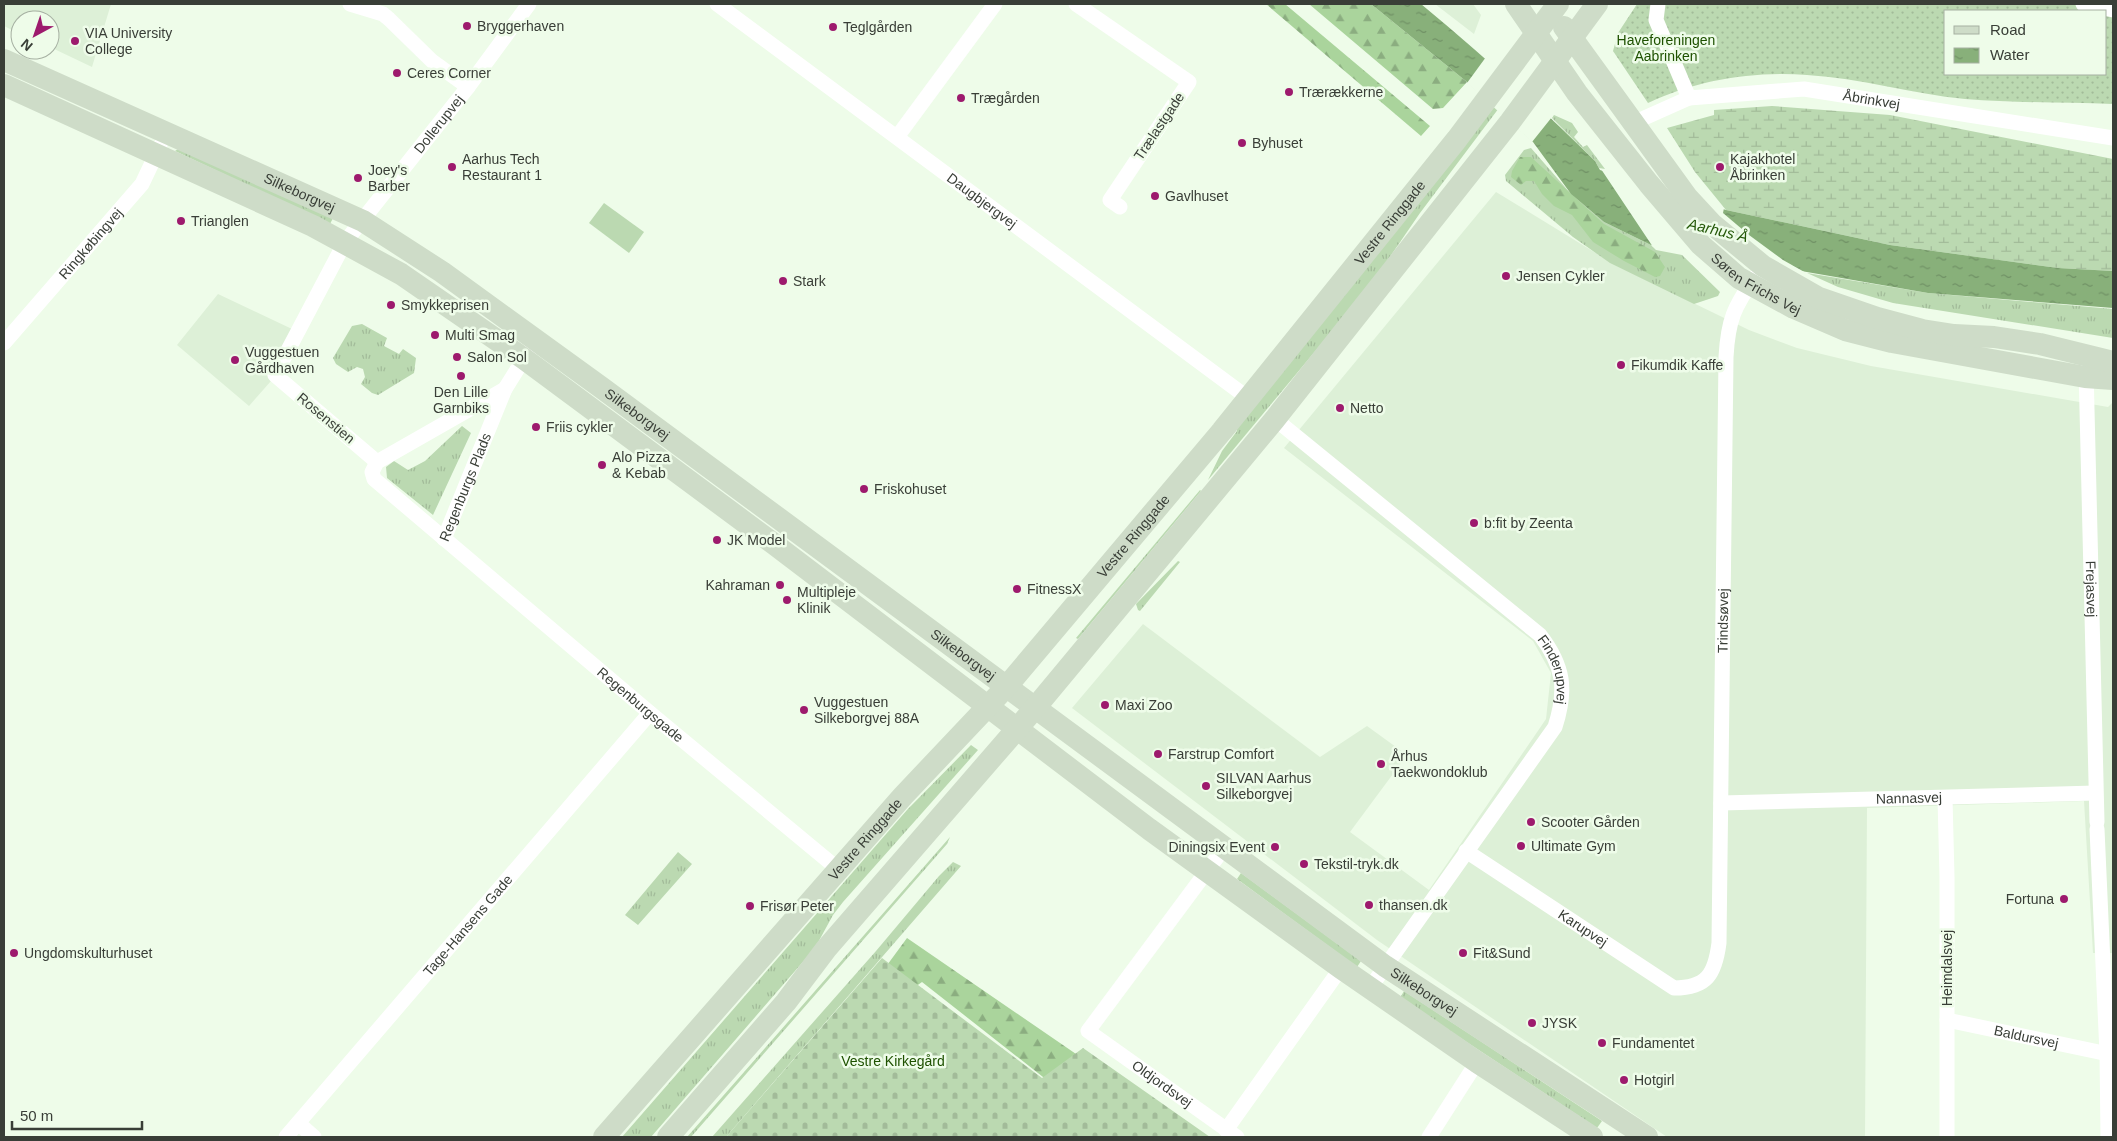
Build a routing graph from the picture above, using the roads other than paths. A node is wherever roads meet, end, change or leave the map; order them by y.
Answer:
1 (350, 4) edge
2 (529, 4) edge
3 (718, 4) edge
4 (994, 4) edge
5 (1076, 4) edge
6 (1516, 4) edge
7 (1597, 4) edge
8 (1658, 4) edge
9 (2083, 4) edge
10 (1552, 6) edge
11 (2113, 10) edge
12 (1537, 33) junction
13 (1572, 38) junction
14 (4, 60) edge
15 (1554, 61) junction
16 (4, 85) edge
17 (468, 87) junction
18 (1690, 98) junction
19 (1634, 122) junction
20 (165, 134) junction
21 (897, 137) junction
22 (2113, 138) edge
23 (155, 155) junction
24 (1120, 207) dead end
25 (362, 221) junction
26 (346, 242) junction
27 (1763, 266) junction
28 (1750, 285) junction
29 (537, 341) junction
30 (4, 343) edge
31 (523, 358) junction
32 (2113, 362) edge
33 (2086, 367) junction
34 (2113, 379) edge
35 (505, 389) junction
36 (1248, 398) junction
37 (1276, 418) junction
38 (377, 462) junction
39 (444, 539) junction
40 (1007, 686) junction
41 (987, 708) junction
42 (1035, 708) junction
43 (650, 713) junction
44 (1016, 730) junction
45 (2095, 793) junction
46 (1944, 798) junction
47 (1721, 803) junction
48 (1224, 848) junction
49 (1466, 852) junction
50 (838, 869) junction
51 (1207, 870) junction
52 (1385, 966) junction
53 (1341, 968) junction
54 (1702, 982) joint
55 (1370, 988) junction
56 (1947, 1020) junction
57 (2110, 1055) edge
58 (1476, 1062) junction
59 (298, 1123) junction
60 (1231, 1134) edge
61 (1634, 1134) edge
62 (286, 1137) edge
63 (314, 1137) edge
64 (604, 1137) edge
65 (668, 1137) edge
66 (1429, 1137) edge
67 (1592, 1137) edge
68 (1947, 1137) edge
69 (2108, 1137) edge

1 - 17 street
2 - 17 street, Dollerupvej
3 - 21 street, Daugbjergvej
4 - 21 street
5 - 24 street, Trælastgade
6 - 12 street, Søren Frichs Vej
7 - 13 street
8 - 18 street
9 - 11 street
10 - 12 street, Vestre Ringgade
10 - 13 street, Søren Frichs Vej
12 - 15 street, Søren Frichs Vej
12 - 36 street, Vestre Ringgade
13 - 15 street
13 - 19 street, Søren Frichs Vej
14 - 20 street, Silkeborgvej
15 - 28 street, Søren Frichs Vej
15 - 37 street
16 - 23 street, Silkeborgvej
17 - 25 street, Dollerupvej
18 - 19 street, Åbrinkvej
18 - 22 street, Åbrinkvej
19 - 27 street, Søren Frichs Vej
20 - 23 street, Ringkøbingvej
20 - 25 street, Silkeborgvej
21 - 36 street, Daugbjergvej
23 - 26 street, Silkeborgvej
23 - 30 street, Ringkøbingvej
25 - 26 street, Dollerupvej
25 - 29 street, Silkeborgvej
26 - 31 street, Silkeborgvej
26 - 38 street, Rosenstien
27 - 28 street, Trindsøvej
27 - 33 street, Søren Frichs Vej
28 - 33 street, Søren Frichs Vej
28 - 47 street, Trindsøvej
29 - 31 street, Regenburgs Plads
29 - 40 street, Silkeborgvej
31 - 35 street, Regenburgs Plads
31 - 41 street, Silkeborgvej
32 - 33 street, Søren Frichs Vej
33 - 34 street, Søren Frichs Vej
33 - 45 street, Frejasvej
35 - 38 street, Regenburgs Plads
35 - 39 street, Regenburgs Plads
36 - 40 street, Vestre Ringgade
37 - 42 street
37 - 49 street, Finderupvej
38 - 39 street, Regenburgs Plads
39 - 43 street, Regenburgsgade
40 - 41 street, Vestre Ringgade
40 - 42 street, Silkeborgvej
41 - 44 street, Silkeborgvej
41 - 50 street, Vestre Ringgade
42 - 44 street
42 - 48 street, Silkeborgvej
43 - 50 street, Regenburgsgade
43 - 59 street, Tage-Hansens Gade
44 - 51 street, Silkeborgvej
44 - 65 street
45 - 46 street, Nannasvej
45 - 57 street, Frejasvej
46 - 47 street, Nannasvej
46 - 56 street, Heimdalsvej
47 - 54 street, Trindsøvej
48 - 51 street
48 - 52 street, Silkeborgvej
49 - 52 street, Finderupvej
49 - 54 street, Karupvej
50 - 64 street, Vestre Ringgade
51 - 53 street, Silkeborgvej
51 - 60 street, Oldjordsvej
52 - 55 street, Finderupvej
52 - 61 street, Silkeborgvej
53 - 55 street, Silkeborgvej
53 - 60 street
55 - 58 street, Silkeborgvej
56 - 57 street, Baldursvej
56 - 68 street, Heimdalsvej
57 - 69 street, Frejasvej
58 - 66 street
58 - 67 street, Silkeborgvej
59 - 62 street, Tage-Hansens Gade
59 - 63 street

